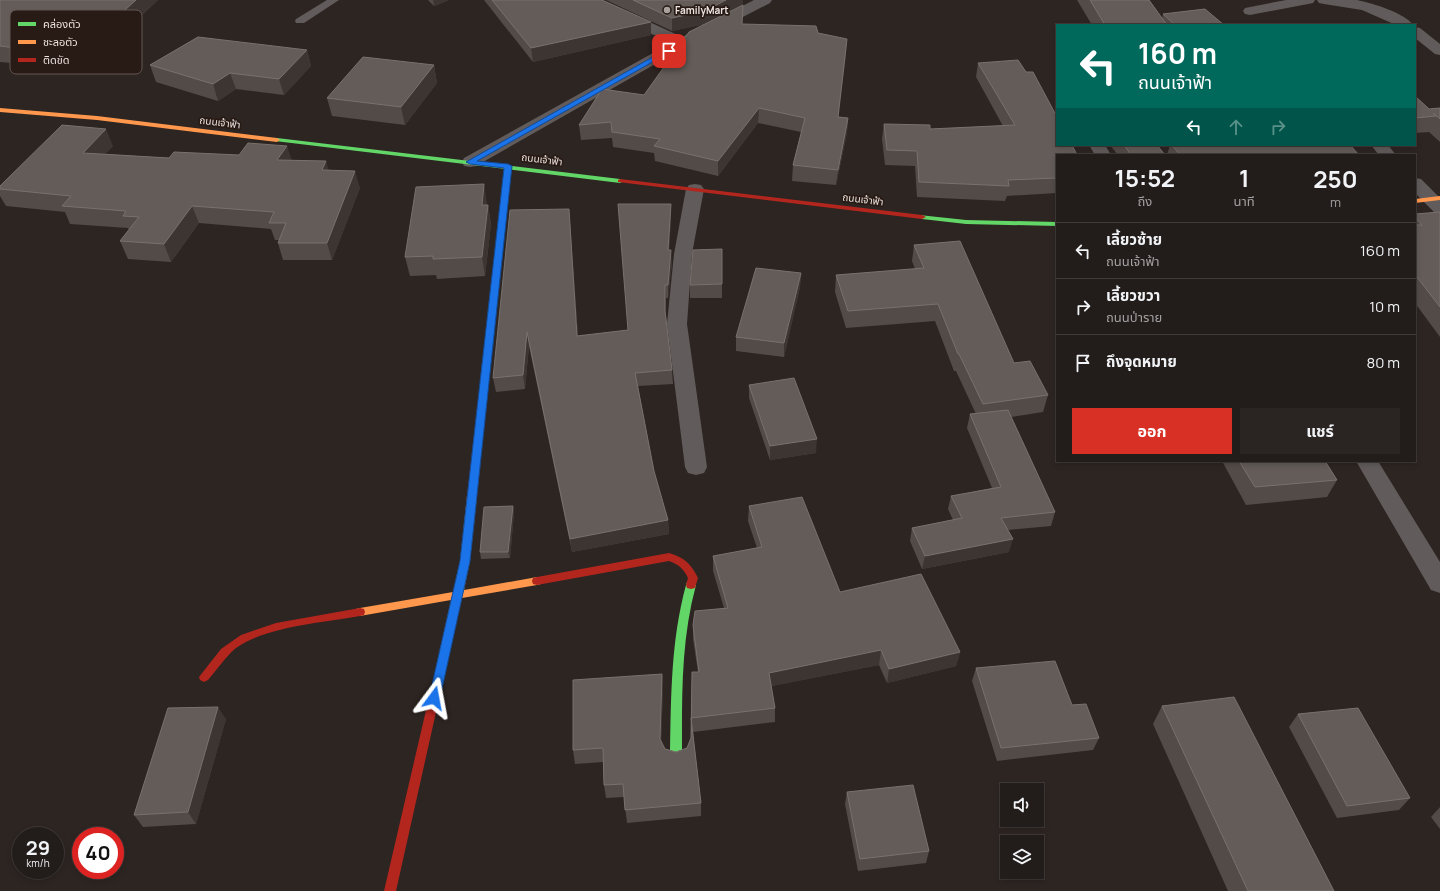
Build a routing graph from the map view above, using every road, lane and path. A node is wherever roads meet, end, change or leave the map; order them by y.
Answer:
1 (334, 0) edge
2 (591, 0) edge
3 (765, 0) edge
4 (1240, 0) edge
5 (1308, 0) edge
6 (1324, 0) edge
7 (1250, 11) junction
8 (300, 21) dead end
9 (1263, 24) edge
10 (1404, 24) edge
11 (1416, 32) edge
12 (682, 43) junction
13 (1440, 51) edge
14 (0, 110) edge
15 (1380, 146) edge
16 (1387, 154) edge
17 (470, 162) junction
18 (508, 166) junction
19 (1416, 184) edge
20 (695, 189) junction
21 (1431, 201) edge
22 (1056, 224) edge
23 (1368, 462) edge
24 (696, 467) dead end
25 (1440, 583) edge
26 (458, 594) junction
27 (204, 677) dead end
28 (676, 752) edge
29 (390, 891) edge

1 - 8 lane
2 - 12 street
3 - 12 street
4 - 7 street
5 - 7 street
6 - 10 street
7 - 9 street
11 - 13 street
12 - 17 street
14 - 17 street, ถนนเจ้าฟ้า
15 - 16 street
17 - 18 street, ถนนเจ้าฟ้า
18 - 20 street, ถนนเจ้าฟ้า
18 - 26 street
19 - 21 street
20 - 22 street, ถนนเจ้าฟ้า
20 - 24 street
23 - 25 street
26 - 27 street
26 - 28 street
26 - 29 street

